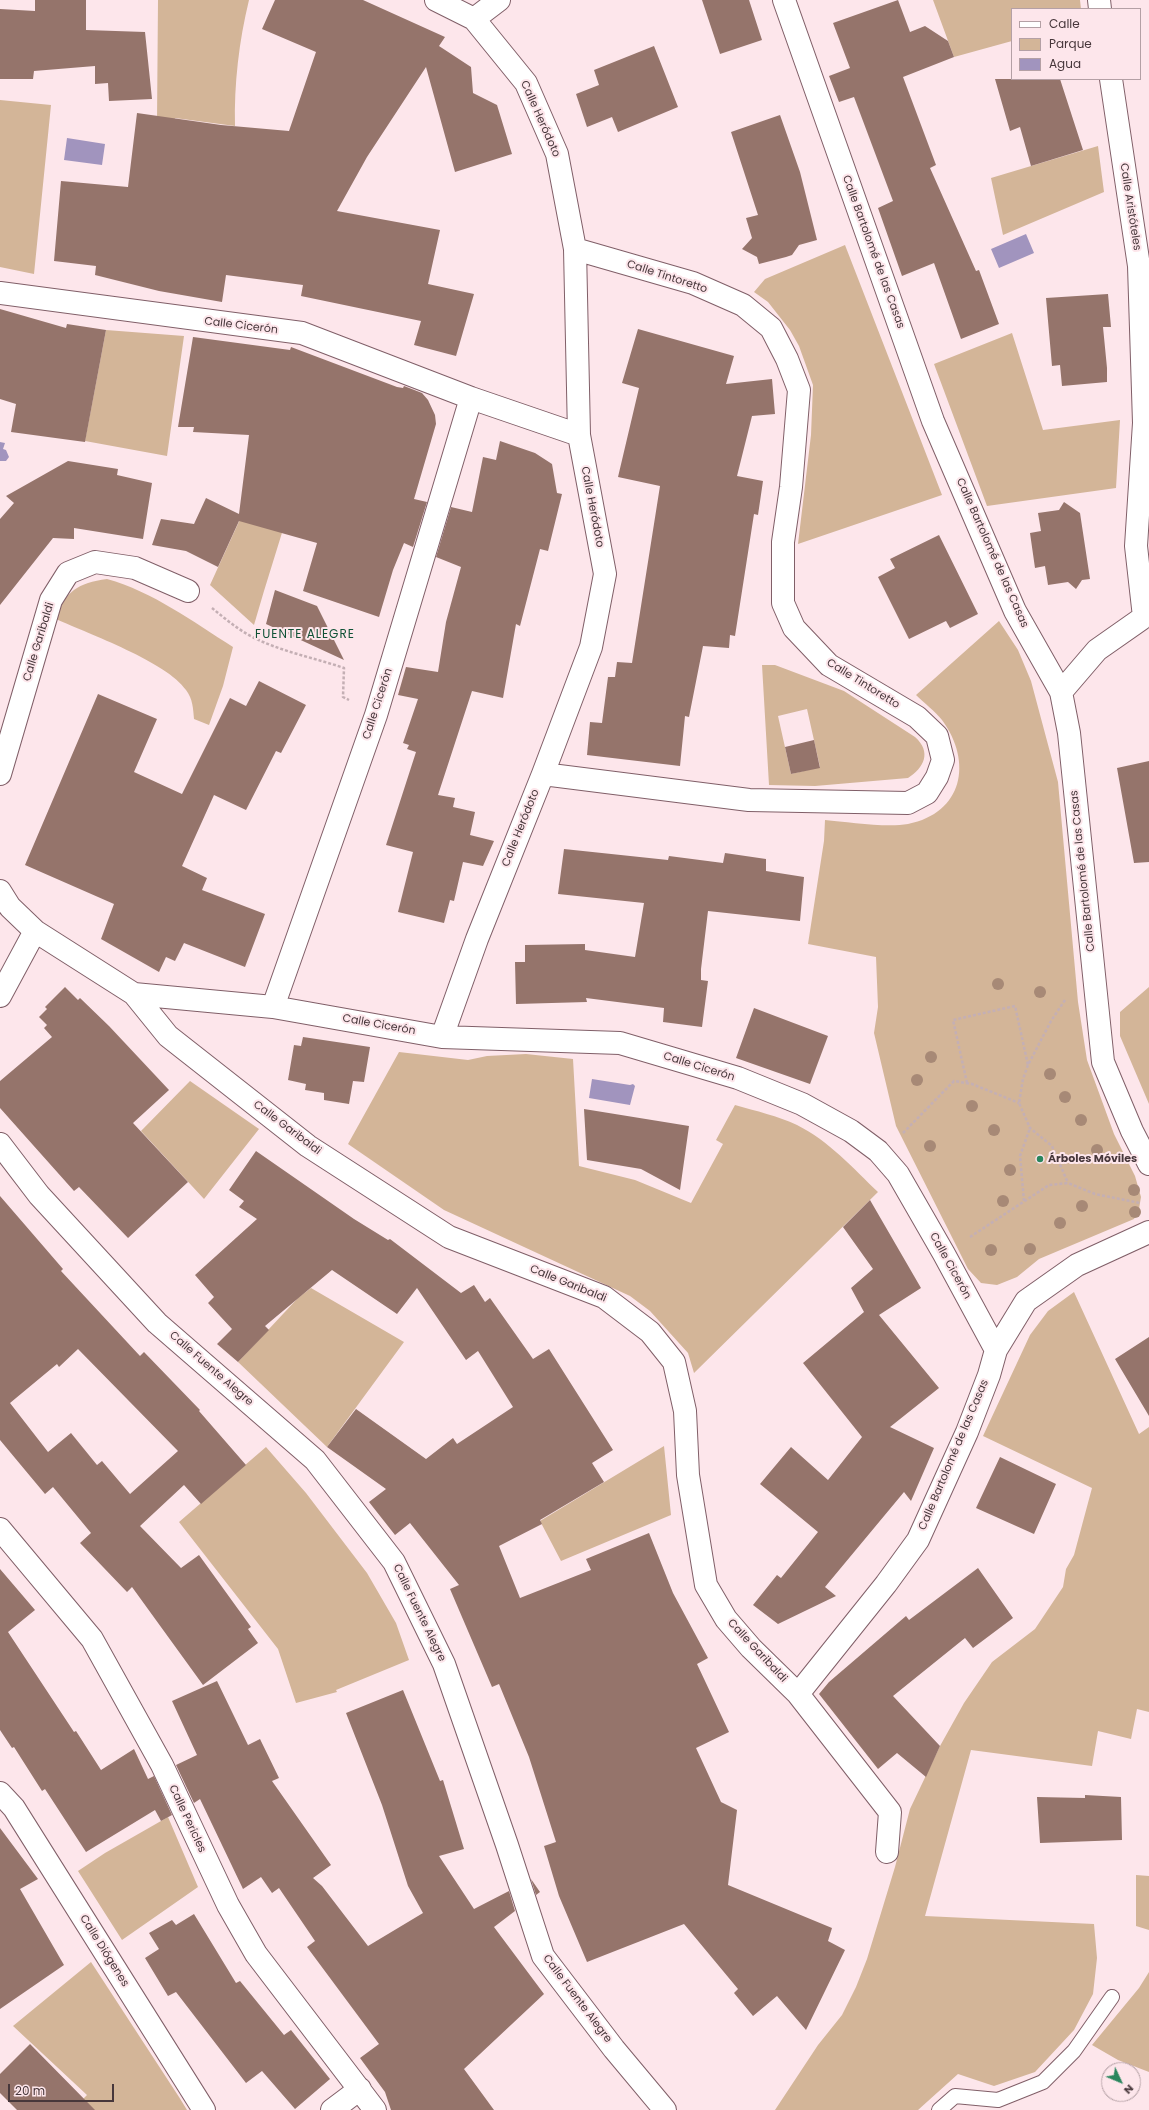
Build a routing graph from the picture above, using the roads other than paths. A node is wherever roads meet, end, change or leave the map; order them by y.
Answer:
1 (436, 0) edge
2 (499, 0) edge
3 (784, 0) edge
4 (474, 19) junction
5 (1111, 80) edge
6 (575, 249) junction
7 (1144, 264) edge
8 (0, 293) edge
9 (471, 398) junction
10 (579, 435) junction
11 (188, 591) road end
12 (1147, 618) edge
13 (1061, 692) junction
14 (0, 774) edge
15 (543, 774) junction
16 (0, 891) edge
17 (35, 931) junction
18 (134, 994) junction
19 (0, 996) edge
20 (273, 1007) junction
21 (442, 1037) junction
22 (0, 1144) edge
23 (1149, 1164) edge
24 (1149, 1232) edge
25 (996, 1350) junction
26 (0, 1528) edge
27 (798, 1694) junction
28 (0, 1793) edge
29 (887, 1852) dead end
30 (1112, 1997) dead end
31 (360, 2089) junction
32 (204, 2110) edge
33 (332, 2110) edge
34 (375, 2110) edge
35 (665, 2110) edge
36 (939, 2110) edge

1 - 4 street, Calle Heródoto
2 - 4 street
3 - 13 street, Calle Bartolomé de las Casas
4 - 6 street, Calle Heródoto
5 - 7 street, Calle Aristóteles
6 - 10 street, Calle Heródoto
6 - 15 street, Calle Tintoretto
7 - 12 street, Calle Aristóteles
8 - 9 street, Calle Cicerón
9 - 10 street, Calle Cicerón
9 - 20 street, Calle Cicerón
10 - 15 street, Calle Heródoto
11 - 14 street, Calle Garibaldi
12 - 13 street
13 - 23 street, Calle Bartolomé de las Casas
15 - 21 street, Calle Heródoto
16 - 17 street, Calle Garibaldi
17 - 18 street, Calle Garibaldi
17 - 19 street
18 - 20 street, Calle Cicerón
18 - 27 street, Calle Garibaldi
20 - 21 street, Calle Cicerón
21 - 25 street, Calle Cicerón
22 - 35 street, Calle Fuente Alegre
24 - 25 street, Calle Bartolomé de las Casas
25 - 27 street, Calle Bartolomé de las Casas
26 - 31 street, Calle Pericles
27 - 29 street, Calle Garibaldi
28 - 32 street, Calle Diógenes
30 - 36 lane
31 - 33 street
31 - 34 street, Calle Pericles

